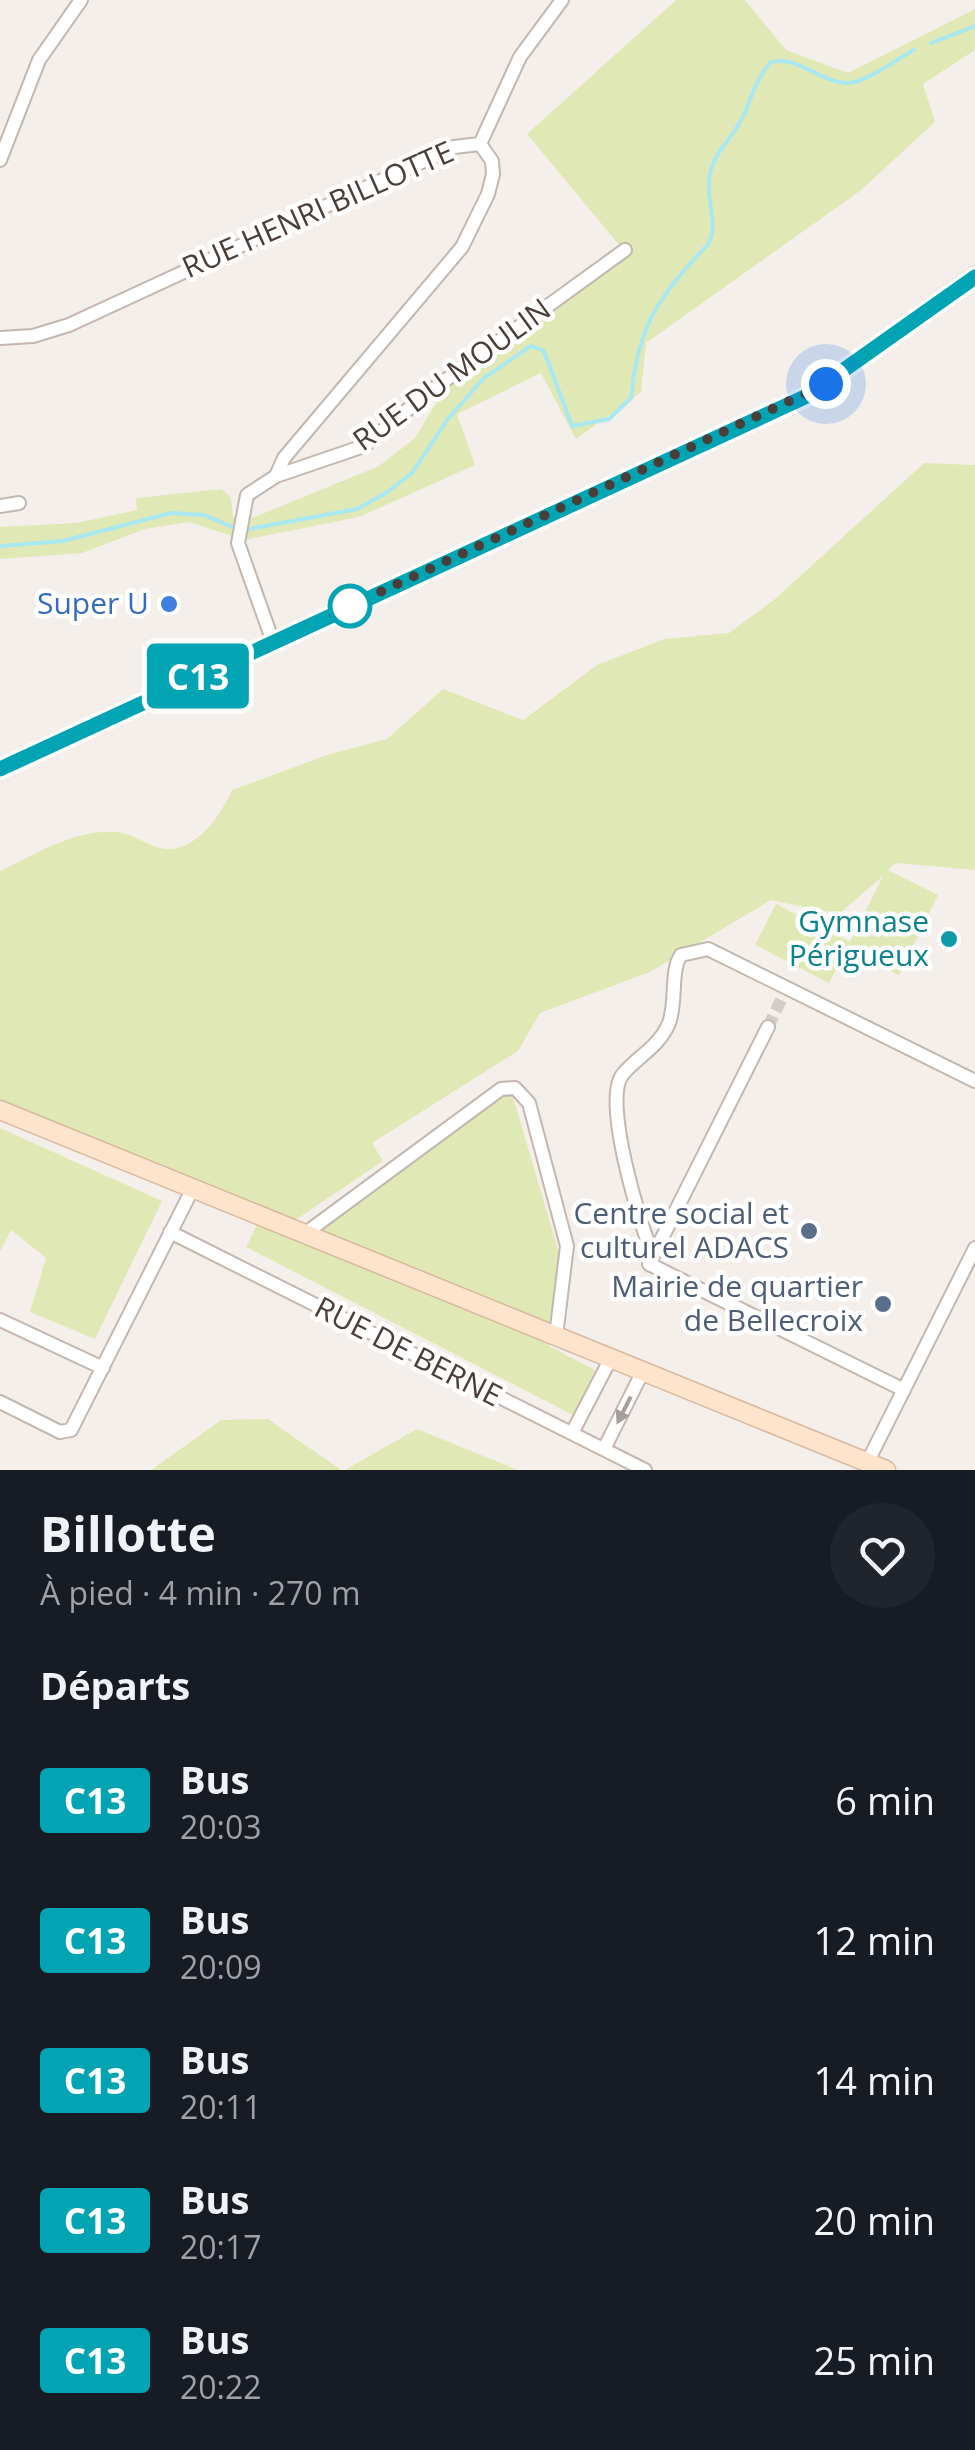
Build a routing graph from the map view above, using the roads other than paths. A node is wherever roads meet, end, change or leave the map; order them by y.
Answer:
1 (81, 0) edge
2 (562, 0) edge
3 (480, 144) junction
4 (0, 160) edge
5 (625, 250) dead end
6 (975, 276) edge
7 (0, 338) edge
8 (276, 476) junction
9 (20, 504) dead end
10 (0, 506) edge
11 (273, 642) junction
12 (0, 769) edge
13 (768, 1027) tunnel mouth
14 (975, 1080) edge
15 (0, 1110) edge
16 (192, 1190) junction
17 (170, 1232) junction
18 (303, 1234) junction
19 (975, 1248) edge
20 (651, 1260) junction
21 (0, 1320) edge
22 (556, 1336) junction
23 (611, 1358) junction
24 (102, 1368) junction
25 (643, 1371) junction
26 (904, 1390) junction
27 (0, 1402) edge
28 (572, 1434) junction
29 (604, 1449) junction
30 (866, 1466) edge
31 (645, 1470) edge
32 (886, 1470) edge

1 - 4 street
2 - 3 street
3 - 7 street, RUE HENRI BILLOTTE
3 - 8 street, RUE HENRI BILLOTTE
5 - 8 street, RUE DU MOULIN
6 - 11 main road
8 - 11 street, RUE DU MOULIN
9 - 10 street
11 - 12 main road
13 - 20 street
14 - 20 street
15 - 16 main road
16 - 17 street
16 - 18 main road
17 - 24 street
17 - 28 street, RUE DE BERNE
18 - 22 main road
18 - 22 street
19 - 26 street
20 - 26 street
21 - 24 street
22 - 23 main road
23 - 25 main road
23 - 28 street
24 - 27 street
25 -> 29 street
25 - 30 main road
26 - 30 street
28 - 29 street, RUE DE BERNE
29 - 31 street, RUE DE BERNE
30 - 32 main road

